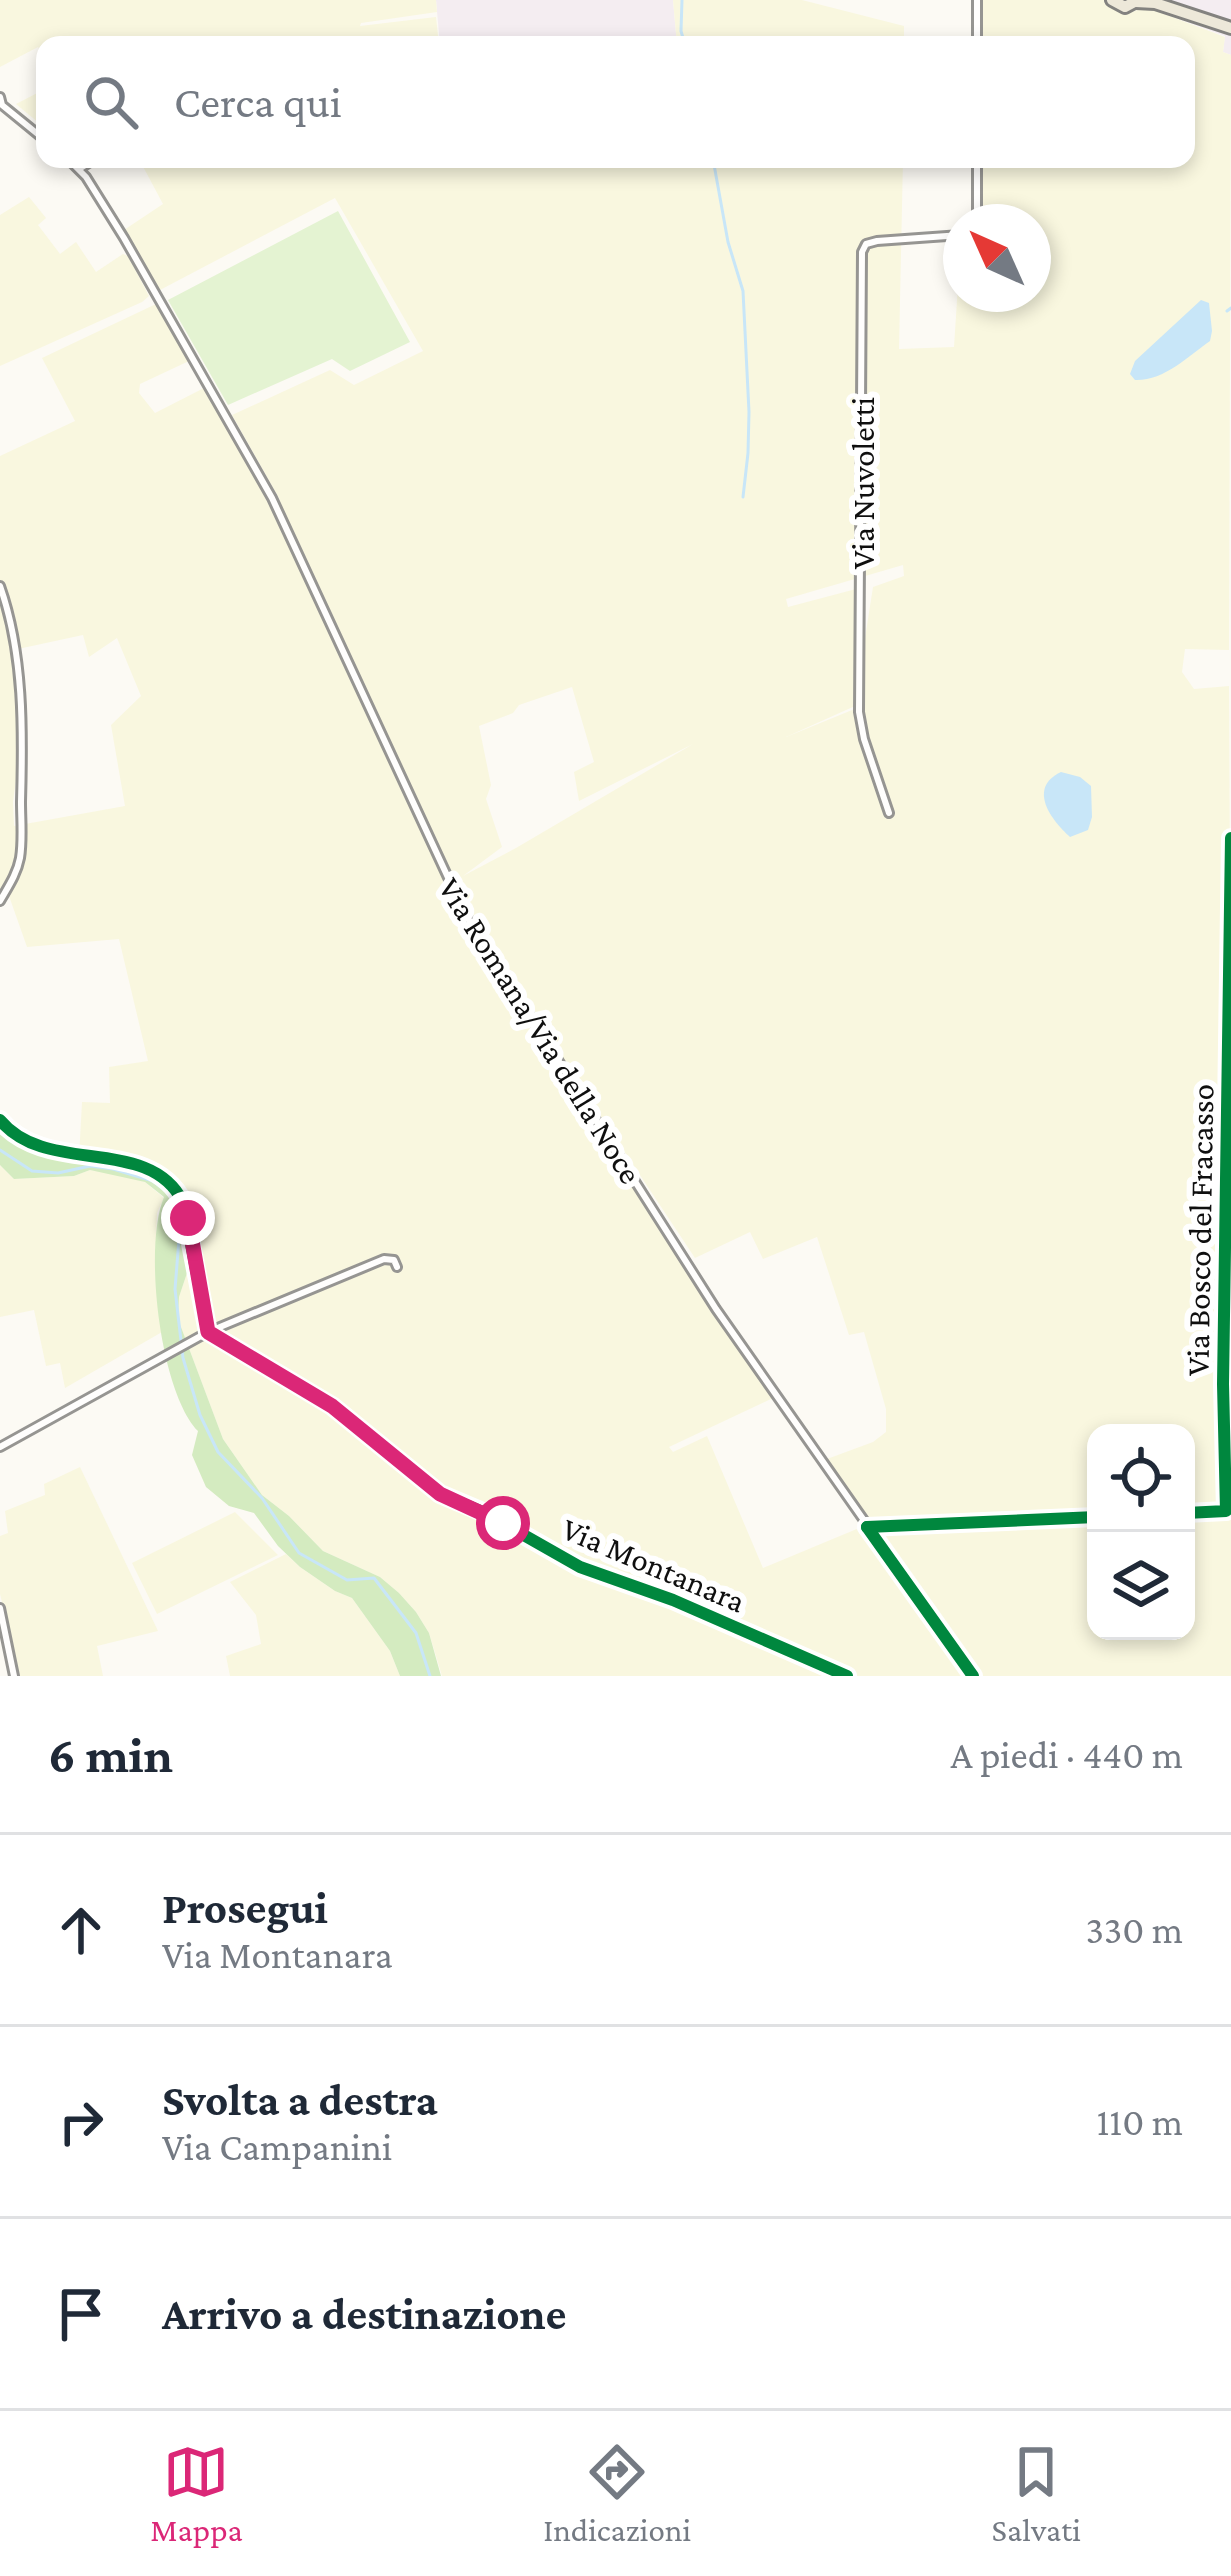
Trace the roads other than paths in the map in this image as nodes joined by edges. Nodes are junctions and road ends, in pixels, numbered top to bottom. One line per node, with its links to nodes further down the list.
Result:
1 (977, 0): 6 (street)
2 (1112, 0): 3 (main road)
3 (1137, 1): 4 (main road)
4 (1153, 1): 5 (main road)
5 (1231, 28)
6 (977, 36)
7 (1, 104): 8 (street)
8 (36, 133)
9 (977, 168): 11 (street)
10 (79, 169): 24 (street, Via Romana/Via della Noce)
11 (977, 204)
12 (943, 236): 14 (street, Via Nuvoletti)
13 (0, 586): 16 (street)
14 (889, 813)
15 (1231, 838): 20 (street, Via Bosco del Fracasso)
16 (0, 901)
17 (0, 1120): 19 (street)
18 (397, 1267): 19 (street)
19 (208, 1332): 21 (street); 27 (street, Via Montanara)
20 (1227, 1384): 22 (street, Via Bosco del Fracasso)
21 (0, 1447)
22 (1195, 1513)
23 (1087, 1517): 24 (street)
24 (867, 1527): 28 (street, Via Romana/Via della Noce)
25 (0, 1608): 26 (street)
26 (14, 1676)
27 (847, 1676)
28 (974, 1676)

